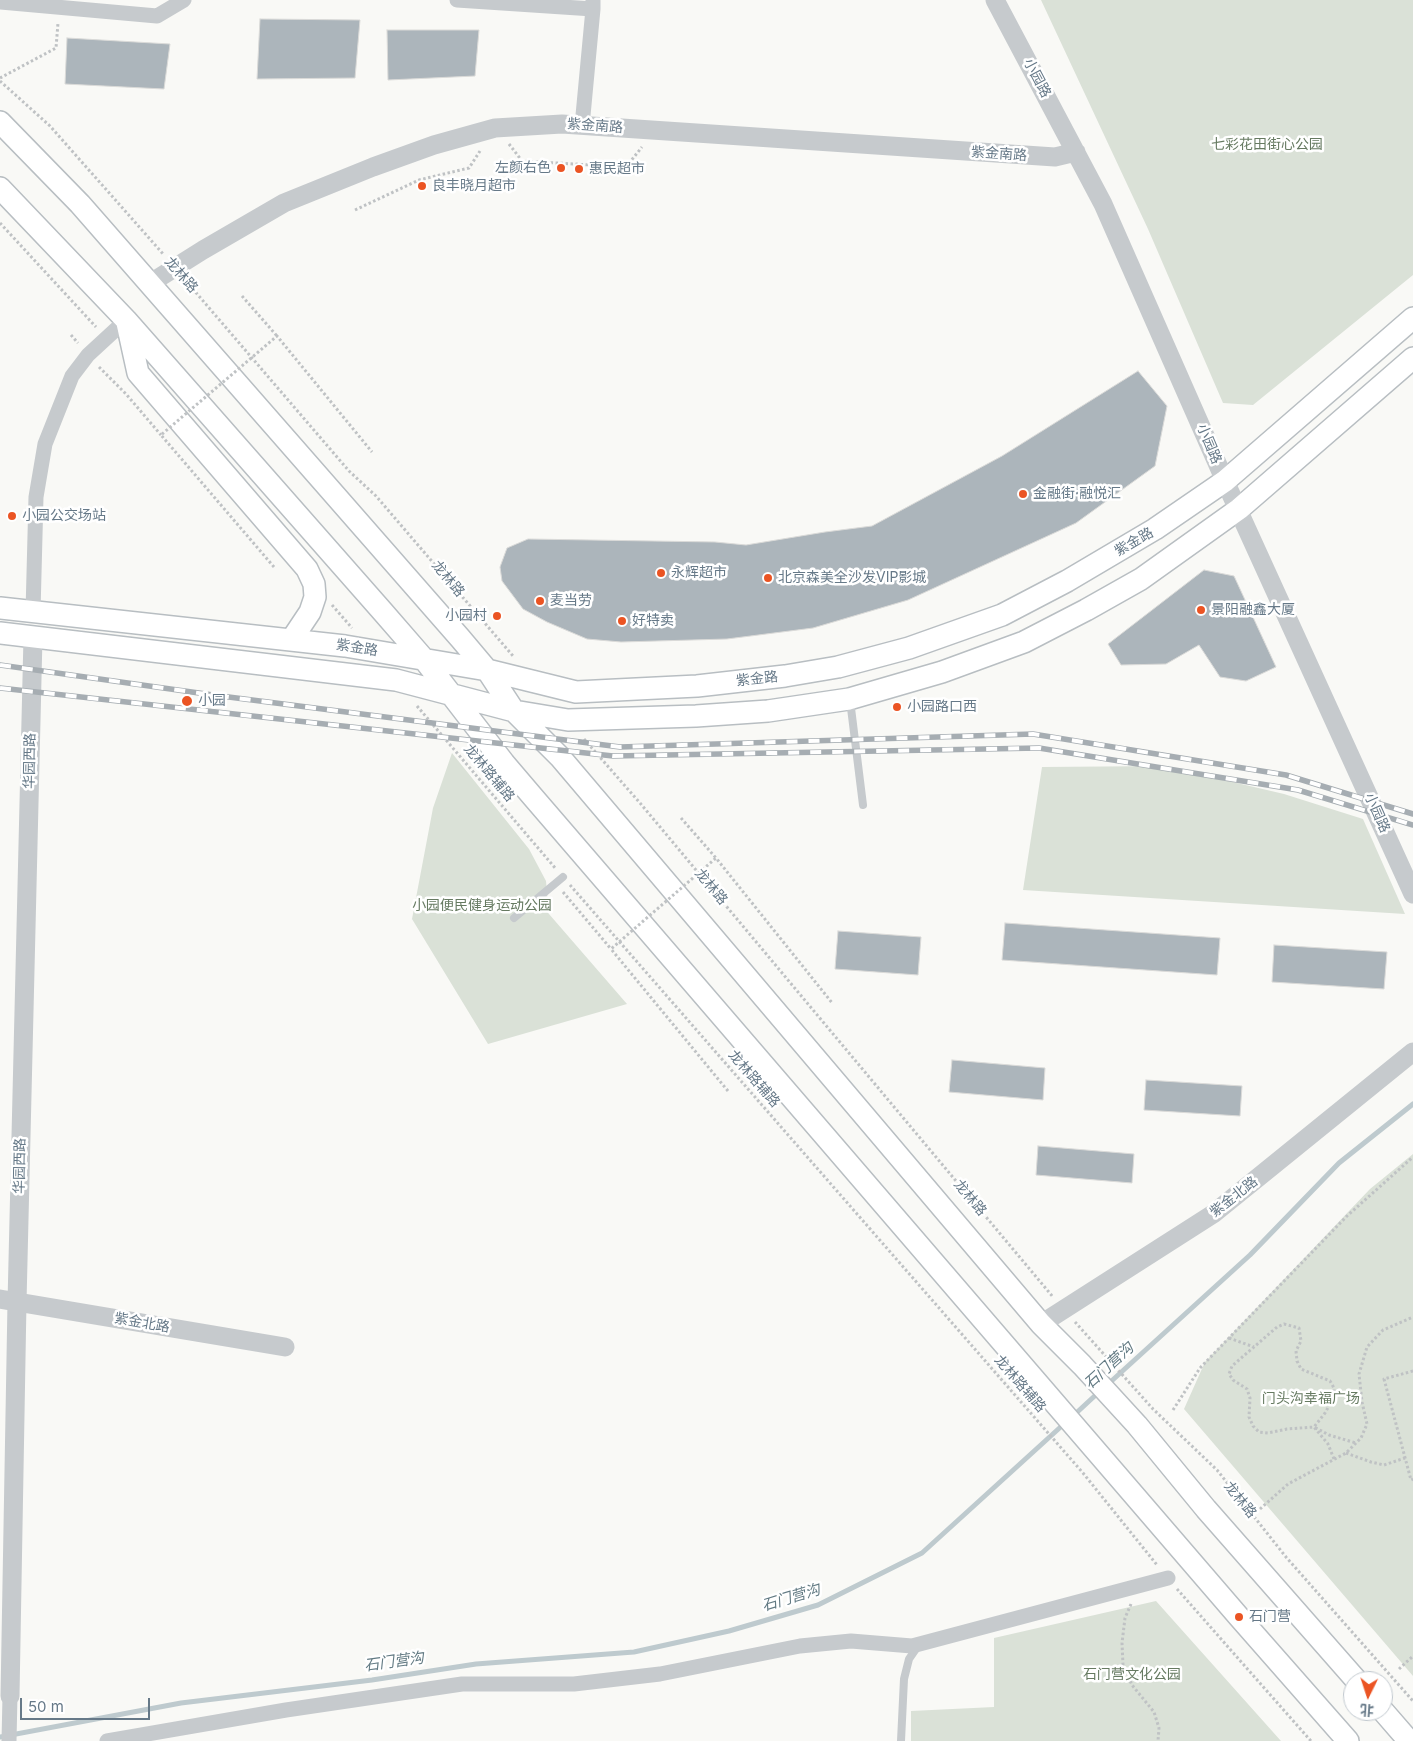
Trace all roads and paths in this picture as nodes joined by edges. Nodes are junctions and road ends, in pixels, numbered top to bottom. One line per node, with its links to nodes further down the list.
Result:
1 (184, 0): 4 (street)
2 (456, 0): 5 (street)
3 (994, 0): 12 (street, 小园路)
4 (0, 2)
5 (593, 4): 9 (street)
6 (56, 48): 7 (path)
7 (0, 79): 15 (path, 龙林路)
8 (0, 122): 16 (main road, 龙林路)
9 (582, 126): 10 (street, 紫金南路); 11 (street, 紫金南路)
10 (496, 128): 11 (path); 14 (path); 15 (street, 紫金南路)
11 (654, 130): 12 (street, 紫金南路)
12 (1076, 152): 25 (street, 小园路)
13 (0, 188): 19 (main road)
14 (355, 210)
15 (175, 268): 16 (street, 紫金南路); 33 (path, 龙林路)
16 (149, 284): 35 (main road, 龙林路)
17 (242, 296): 20 (path)
18 (1413, 318): 25 (main road, 紫金路)
19 (126, 320): 29 (street); 32 (main road); 34 (main road)
20 (277, 336): 23 (path, bridge); 24 (path, bridge)
21 (1413, 358): 26 (main road, 紫金路)
22 (126, 394): 23 (path)
23 (161, 435): 27 (path, bridge)
24 (372, 452)
25 (1225, 481): 26 (street, 小园路); 35 (main road, 紫金路)
26 (1239, 509): 37 (main road, 紫金路); 45 (street, 小园路)
27 (274, 567)
28 (0, 608): 29 (main road, 紫金路)
29 (33, 612): 32 (main road, 紫金路)
30 (0, 633): 31 (main road, 紫金路)
31 (33, 636): 36 (main road, 紫金路); 53 (street, 华园西路)
32 (292, 639): 34 (main road, 紫金路)
33 (514, 657)
34 (423, 658): 35 (main road, 紫金路); 36 (main road)
35 (487, 670): 39 (main road, 龙林路)
36 (449, 693): 39 (main road, 紫金路); 83 (main road)
37 (849, 698): 40 (main road, 紫金路); 41 (lane)
38 (417, 705): 44 (path, 龙林路辅路)
39 (514, 711): 40 (main road, 紫金路); 56 (main road, 龙林路)
40 (568, 720): 54 (path, 龙林路)
41 (863, 806)
42 (681, 818): 43 (path)
43 (716, 858): 48 (path, bridge); 49 (path, bridge)
44 (563, 877): 47 (lane); 69 (path, 龙林路辅路)
45 (1413, 894)
46 (575, 906): 48 (path)
47 (514, 918)
48 (611, 949): 51 (path, bridge)
49 (833, 1004)
50 (1413, 1052): 54 (street, 紫金北路)
51 (728, 1091)
52 (1413, 1158): 57 (path)
53 (8, 1301): 58 (street, 紫金北路); 75 (street, 华园西路)
54 (1063, 1309): 56 (street, 紫金北路); 76 (path, 龙林路)
55 (1413, 1317): 63 (path)
56 (1041, 1324): 74 (main road, 龙林路)
57 (1229, 1338): 59 (path); 61 (path)
58 (285, 1347)
59 (1254, 1347): 62 (path); 62 (path)
60 (1413, 1371): 65 (path)
61 (1173, 1410)
62 (1314, 1427): 63 (path); 66 (path)
63 (1356, 1443): 64 (path)
64 (1346, 1453): 65 (path); 66 (path)
65 (1405, 1458): 67 (path)
66 (1334, 1459): 68 (path)
67 (1413, 1479)
68 (1260, 1509)
69 (1168, 1578): 70 (street); 82 (path)
70 (1149, 1583): 71 (street); 81 (path)
71 (919, 1644): 79 (street); 80 (lane)
72 (1413, 1656): 73 (path)
73 (1399, 1669)
74 (1347, 1671)
75 (10, 1696): 78 (street)
76 (1413, 1702)
77 (1392, 1721): 84 (main road)
78 (9, 1741)
79 (107, 1741)
80 (901, 1741)
81 (1158, 1741)
82 (1311, 1741)
83 (1348, 1741)
84 (1409, 1741)

